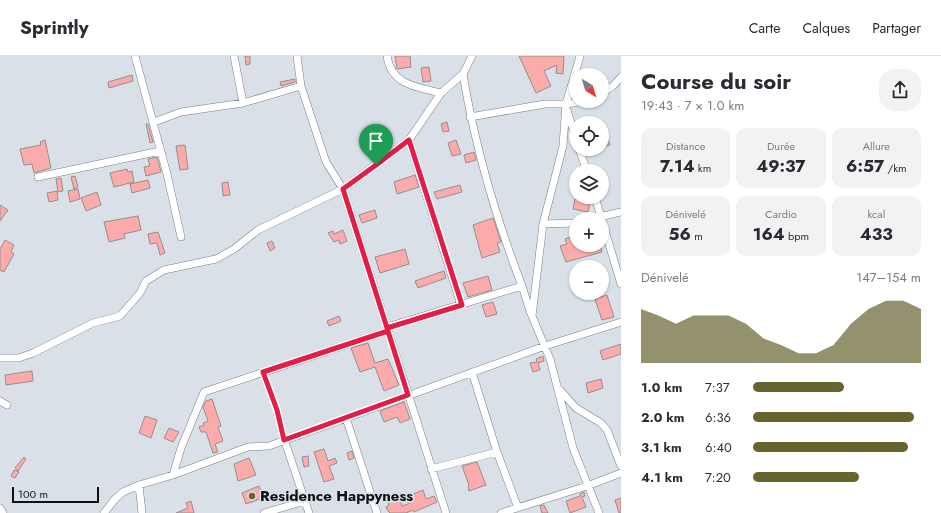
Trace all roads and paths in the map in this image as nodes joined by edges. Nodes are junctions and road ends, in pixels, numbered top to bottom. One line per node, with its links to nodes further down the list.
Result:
1 (135, 56): 17 (street)
2 (234, 56): 12 (street)
3 (297, 56): 9 (street)
4 (387, 56): 11 (street)
5 (472, 56): 7 (street)
6 (580, 56): 13 (street)
7 (463, 74): 11 (street); 16 (street)
8 (621, 77): 10 (street)
9 (301, 86): 12 (street); 21 (street)
10 (609, 89)
11 (441, 93): 18 (street)
12 (243, 103): 17 (street)
13 (566, 104): 14 (street); 15 (street); 16 (street); 25 (street)
14 (569, 104)
15 (570, 116)
16 (470, 117): 29 (street)
17 (154, 122): 19 (street)
18 (409, 140): 21 (street); 30 (street)
19 (160, 151): 20 (street); 26 (street)
20 (38, 177)
21 (343, 189): 33 (street); 35 (street)
22 (621, 212): 23 (street)
23 (609, 215)
24 (569, 223): 25 (street)
25 (542, 224): 31 (street)
26 (181, 237)
27 (609, 242): 28 (street)
28 (621, 284)
29 (522, 286): 30 (street); 31 (street)
30 (462, 305): 33 (street)
31 (532, 316): 34 (street)
32 (621, 322): 34 (street)
33 (388, 329): 36 (street); 39 (street)
34 (545, 346): 37 (street); 38 (street)
35 (0, 358)
36 (263, 372): 43 (path); 48 (street)
37 (472, 372): 39 (street); 44 (street)
38 (559, 388): 45 (street); 50 (street)
39 (408, 395): 42 (street); 46 (street)
40 (0, 401): 41 (street)
41 (7, 405)
42 (346, 418): 43 (street); 59 (street)
43 (284, 440): 48 (street); 51 (street)
44 (497, 452): 46 (street); 53 (street)
45 (621, 466)
46 (431, 469): 60 (street)
47 (621, 473): 50 (street)
48 (173, 475): 49 (street)
49 (138, 485): 55 (street); 56 (street)
50 (587, 486): 53 (street); 62 (street)
51 (305, 501): 57 (street); 58 (street)
52 (0, 508): 54 (street)
53 (518, 508): 61 (street)
54 (3, 513)
55 (104, 513)
56 (142, 513)
57 (264, 513)
58 (309, 513)
59 (377, 513)
60 (446, 513)
61 (501, 513)
62 (598, 513)

